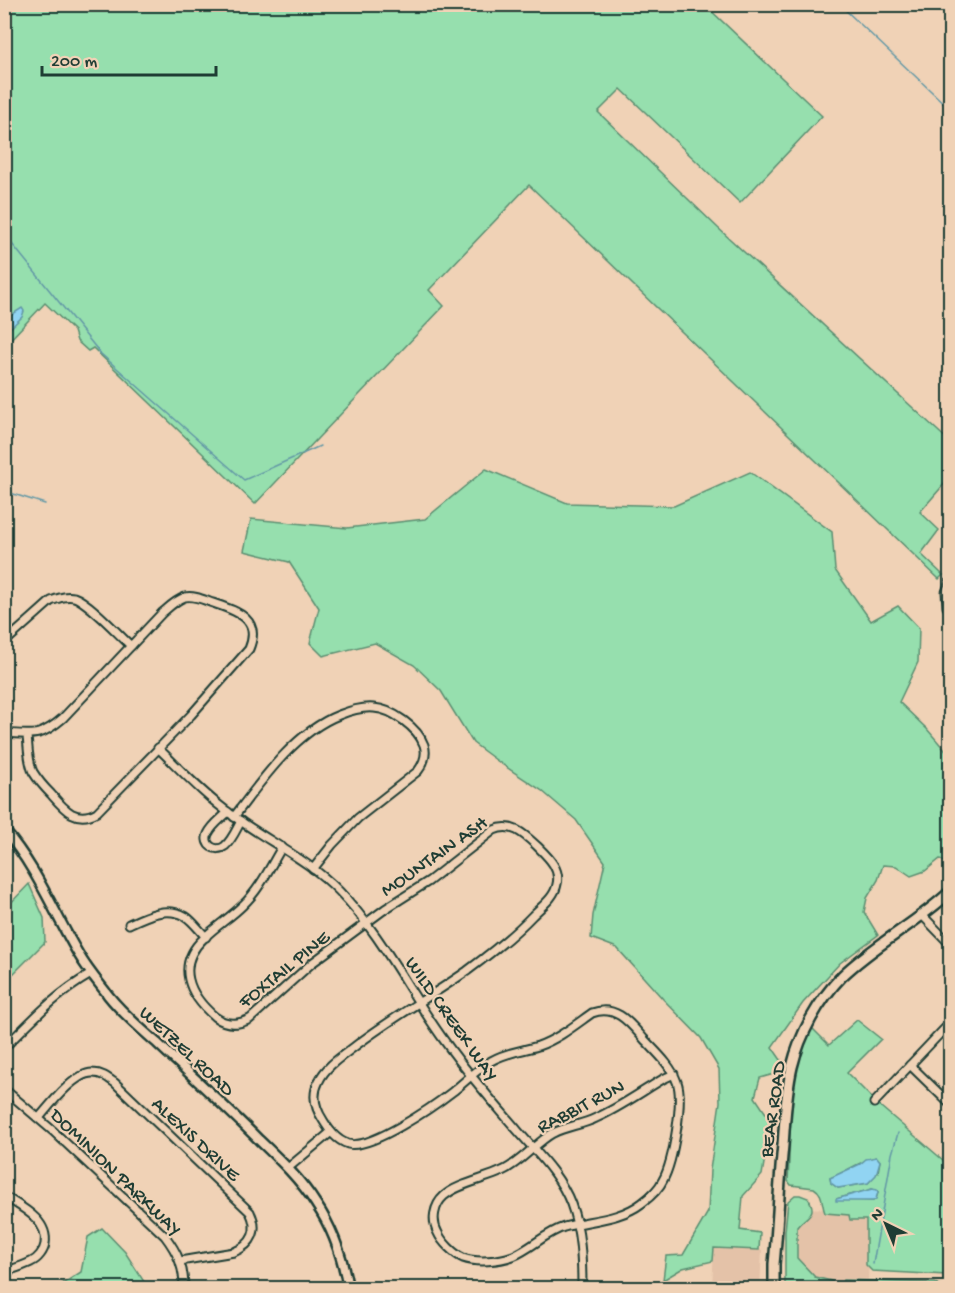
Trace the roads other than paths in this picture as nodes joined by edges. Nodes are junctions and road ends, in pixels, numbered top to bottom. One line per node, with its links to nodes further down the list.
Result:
1 (951, 582): 2 (street)
2 (947, 607)
3 (4, 643): 4 (street)
4 (131, 646): 6 (street); 7 (street)
5 (4, 733): 6 (street)
6 (27, 735): 7 (street)
7 (158, 748): 8 (street, WILD CREEK WAY)
8 (234, 817): 8 (street); 10 (street, WILD CREEK WAY); 11 (street)
9 (4, 830): 18 (street, WETZEL ROAD)
10 (282, 847): 11 (street, WILD CREEK WAY); 16 (street, FOXTAIL PINE)
11 (313, 869): 14 (street, WILD CREEK WAY)
12 (951, 892): 13 (main road, BEAR ROAD)
13 (922, 915): 17 (street); 39 (main road, BEAR ROAD)
14 (367, 922): 16 (street, FOXTAIL PINE); 19 (street, WILD CREEK WAY); 19 (street, MOUNTAIN ASH)
15 (129, 924): 16 (street)
16 (206, 937)
17 (951, 944)
18 (91, 974): 21 (street); 31 (street, WETZEL ROAD)
19 (419, 1002): 24 (street, WILD CREEK WAY); 29 (street)
20 (951, 1023): 22 (street)
21 (4, 1048)
22 (910, 1065): 26 (street); 27 (street)
23 (674, 1074): 24 (street); 30 (street, RABBIT RUN); 33 (street, RABBIT RUN)
24 (471, 1076): 29 (street); 30 (street, WILD CREEK WAY)
25 (4, 1089): 28 (street, DOMINION PARKWAY)
26 (874, 1103)
27 (951, 1104)
28 (39, 1119): 34 (street, DOMINION PARKWAY); 34 (street, ALEXIS DRIVE)
29 (331, 1132): 31 (street)
30 (533, 1148): 33 (street, WILD CREEK WAY); 33 (street, RABBIT RUN)
31 (288, 1168): 37 (street, WETZEL ROAD)
32 (4, 1196): 35 (street)
33 (577, 1225): 38 (street, WILD CREEK WAY)
34 (180, 1261): 36 (street, DOMINION PARKWAY)
35 (4, 1272)
36 (184, 1288)
37 (348, 1288)
38 (582, 1288)
39 (774, 1288)

